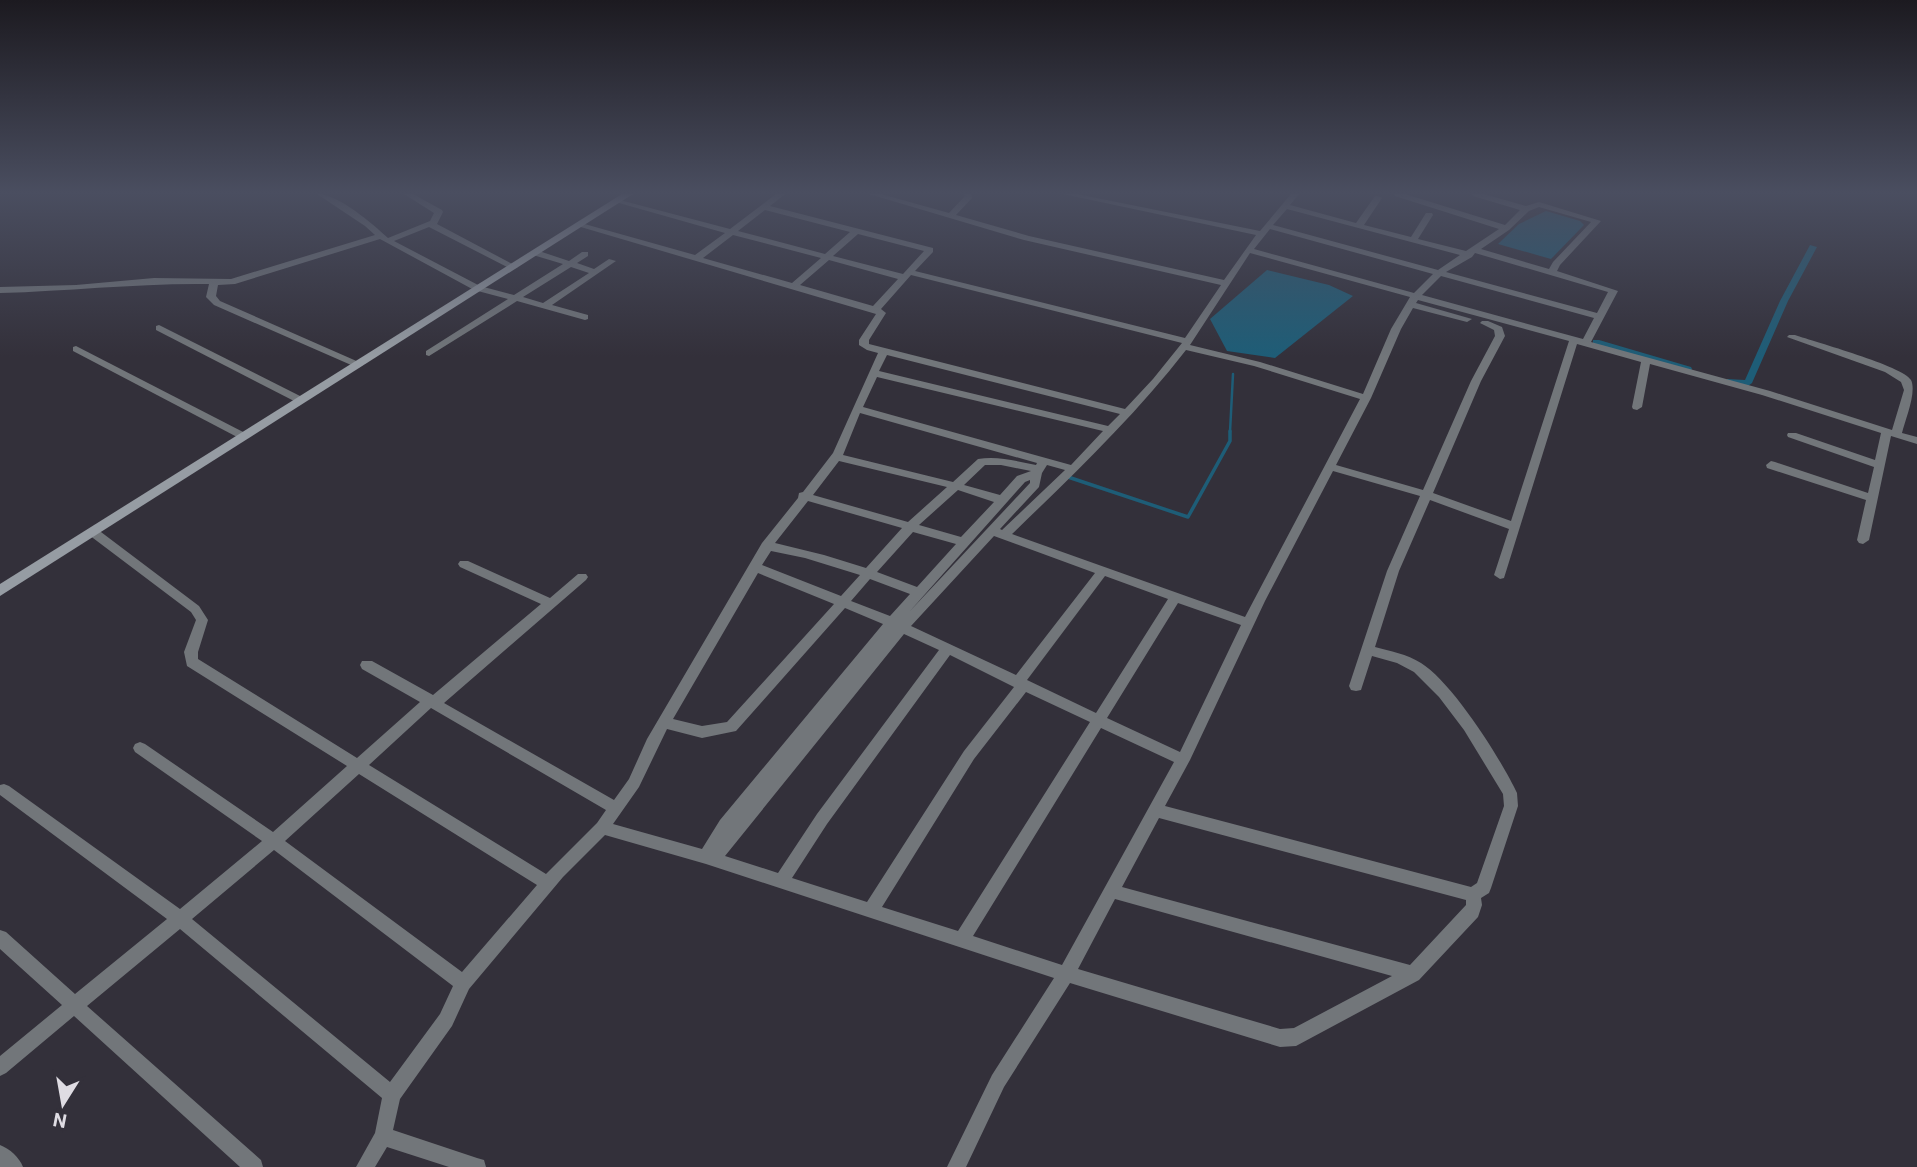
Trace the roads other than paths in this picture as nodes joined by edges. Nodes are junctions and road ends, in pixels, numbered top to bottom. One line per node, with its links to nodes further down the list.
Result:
1 (349, 248): 28 (street)
2 (403, 248): 31 (street)
3 (479, 248): 23 (street)
4 (543, 248): 17 (street)
5 (659, 248): 20 (street)
6 (710, 248): 20 (street)
7 (794, 248): 19 (street)
8 (837, 248): 19 (street)
9 (921, 248): 27 (street)
10 (1073, 248): 29 (street)
11 (1338, 248): 26 (street)
12 (1456, 248): 16 (street)
13 (1477, 248): 16 (street)
14 (1570, 248): 25 (street)
15 (1248, 250): 29 (street); 34 (street)
16 (1472, 252): 25 (street); 26 (street)
17 (536, 253): 22 (street); 23 (street)
18 (585, 254): 22 (street)
19 (827, 257): 27 (street); 30 (street)
20 (696, 259): 30 (street)
21 (612, 261): 24 (street)
22 (570, 263): 24 (street); 33 (street)
23 (514, 267): 31 (street)
24 (595, 272): 35 (street)
25 (1552, 272): 38 (street)
26 (1438, 274): 34 (street); 38 (street)
27 (905, 275): 36 (street); 42 (street)
28 (214, 283): 32 (street); 48 (street)
29 (1224, 283): 42 (street)
30 (794, 286): 36 (street)
31 (477, 288): 33 (street); 48 (street)
32 (0, 290)
33 (517, 298): 35 (street); 45 (street)
34 (1413, 301): 41 (street); 50 (street); 67 (street)
35 (545, 306): 37 (street)
36 (875, 309): 46 (street)
37 (585, 317)
38 (1599, 317): 43 (street)
39 (159, 328): 51 (street)
40 (1793, 337): 56 (street)
41 (1573, 342): 43 (street); 72 (street)
42 (1186, 344): 50 (street); 54 (street)
43 (1585, 344): 47 (street)
44 (76, 349): 58 (street)
45 (429, 353)
46 (883, 353): 49 (street); 54 (street)
47 (1647, 361): 52 (street); 56 (street)
48 (358, 365): 51 (street)
49 (874, 373): 53 (street); 55 (street)
50 (1366, 398): 63 (street)
51 (300, 400): 58 (street)
52 (1637, 407)
53 (857, 409): 60 (street); 64 (street)
54 (1126, 412): 55 (street)
55 (1111, 430): 65 (street)
56 (1891, 433): 59 (street); 62 (street)
57 (1792, 435): 62 (street)
58 (243, 436): 73 (street)
59 (1917, 441)
60 (837, 457): 66 (street); 68 (street)
61 (1771, 465): 69 (street)
62 (1879, 466): 69 (street)
63 (1331, 467): 67 (street); 89 (street)
64 (1040, 468): 65 (street); 66 (street); 70 (street); 74 (street)
65 (1073, 469): 74 (street)
66 (956, 486): 70 (street); 71 (street)
67 (1428, 495): 72 (street); 92 (street)
68 (803, 496): 71 (street); 77 (street)
69 (1871, 498): 75 (street)
70 (1002, 500): 76 (street)
71 (910, 527): 76 (street); 81 (street)
72 (1514, 527): 82 (street)
73 (93, 532): 84 (street); 101 (street)
74 (997, 532): 80 (street); 90 (street)
75 (1863, 540)
76 (963, 542): 85 (street)
77 (766, 546): 79 (street); 81 (street)
78 (464, 564): 88 (street)
79 (755, 567): 87 (street); 98 (street)
80 (1102, 572): 86 (street); 94 (street)
81 (869, 573): 85 (street); 87 (street)
82 (1500, 575)
83 (582, 577): 88 (street)
84 (0, 591)
85 (918, 592): 90 (street)
86 (1175, 598): 89 (street); 97 (street)
87 (844, 601): 90 (street); 98 (street)
88 (552, 604): 96 (street)
89 (1248, 623): 100 (street)
90 (897, 625): 91 (street); 107 (street)
91 (947, 649): 94 (street); 108 (street)
92 (1367, 650): 95 (street); 111 (street)
93 (367, 665): 96 (street)
94 (1021, 684): 97 (street); 112 (street)
95 (1356, 686)
96 (433, 701): 101 (street); 103 (street)
97 (1099, 720): 100 (street); 115 (street)
98 (664, 723): 103 (street)
99 (140, 748): 106 (street)
100 (1183, 760): 104 (street)
101 (359, 767): 106 (street); 109 (street)
102 (4, 790): 113 (street)
103 (615, 808): 105 (street)
104 (1155, 810): 110 (street); 111 (street)
105 (602, 828): 107 (street); 109 (street)
106 (274, 841): 113 (street); 118 (street)
107 (709, 858): 108 (street)
108 (781, 882): 112 (street)
109 (548, 884): 118 (street)
110 (1111, 891): 116 (street); 117 (street)
111 (1473, 895): 117 (street)
112 (870, 911): 115 (street)
113 (179, 918): 119 (street); 121 (street)
114 (0, 938): 119 (street)
115 (961, 940): 116 (street)
116 (1066, 974): 117 (street); 128 (street)
117 (1413, 974)
118 (463, 983): 121 (street)
119 (76, 1005): 120 (street); 125 (street)
120 (0, 1067)
121 (393, 1095): 122 (street)
122 (383, 1136): 126 (street); 127 (street)
123 (0, 1154): 124 (street)
124 (13, 1167)
125 (254, 1167)
126 (365, 1167)
127 (477, 1167)
128 (956, 1167)

